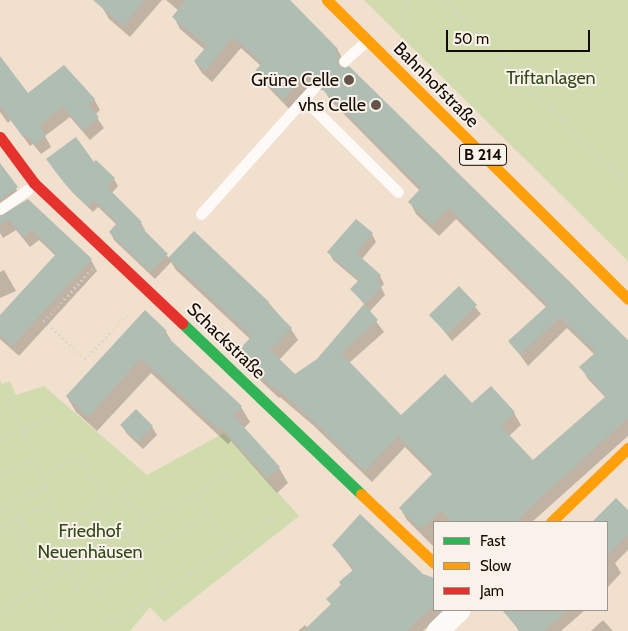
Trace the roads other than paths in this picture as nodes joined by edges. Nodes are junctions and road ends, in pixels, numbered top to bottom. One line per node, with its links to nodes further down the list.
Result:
1 (326, 0): 2 (street, Bahnhofstraße / B 214)
2 (366, 40): 3 (lane); 11 (street, Bahnhofstraße / B 214)
3 (344, 61)
4 (318, 84): 5 (lane)
5 (304, 99): 8 (lane); 10 (lane)
6 (0, 137): 14 (street, Schackstraße)
7 (27, 190): 9 (lane)
8 (398, 192)
9 (0, 209)
10 (201, 214)
11 (628, 299)
12 (628, 448): 13 (street)
13 (552, 521)
14 (433, 562)
15 (459, 611): 16 (street)
16 (438, 631)

